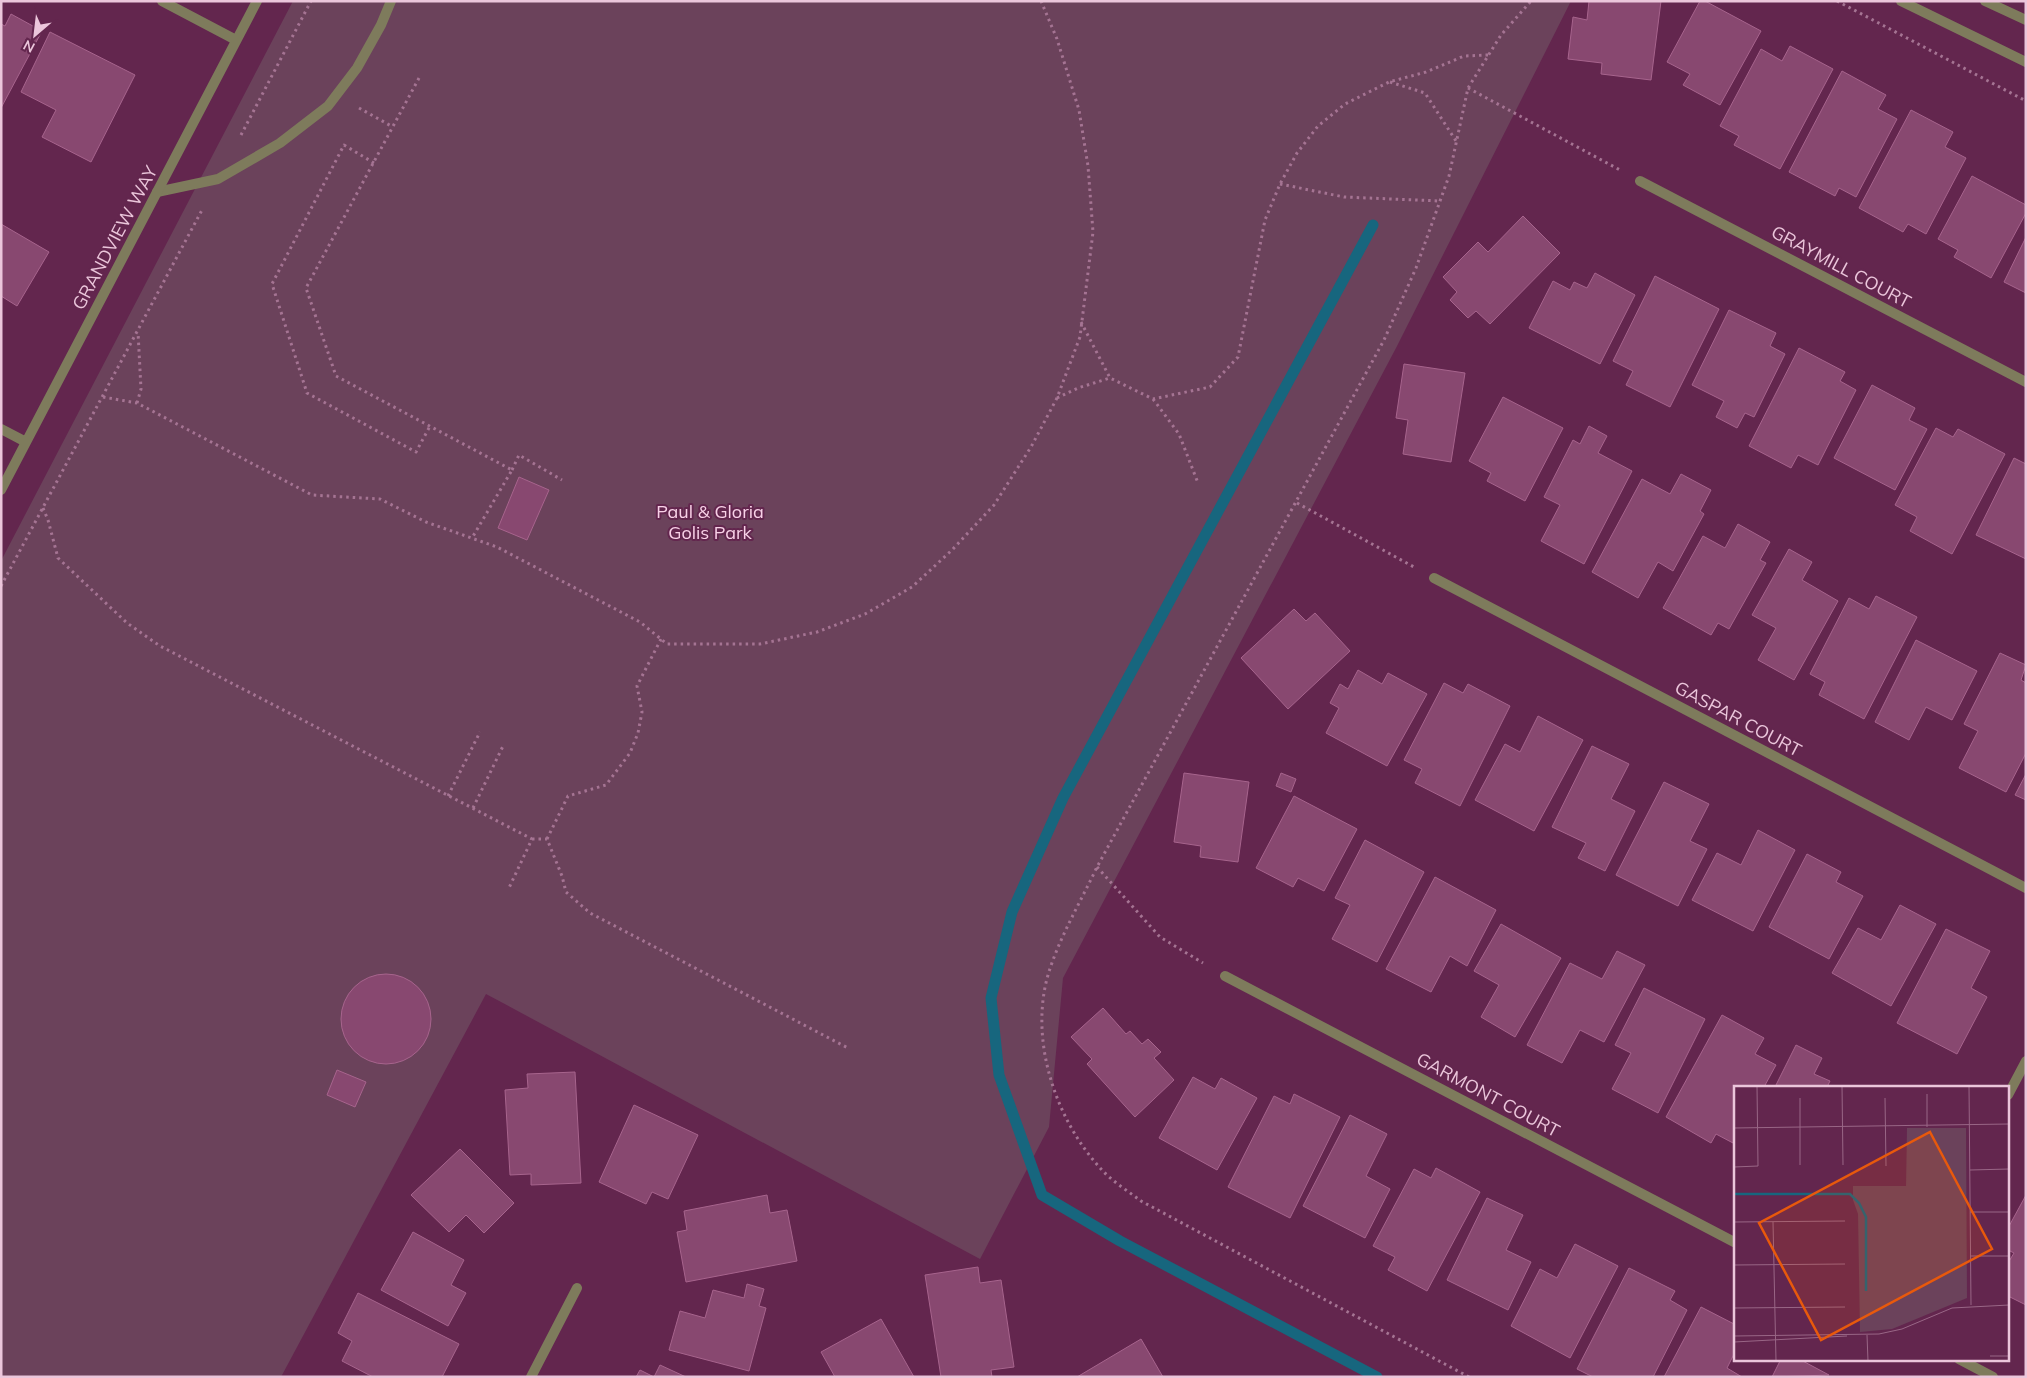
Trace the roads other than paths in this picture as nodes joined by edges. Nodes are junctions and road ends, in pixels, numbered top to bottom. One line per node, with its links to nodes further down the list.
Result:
1 (162, 1): 7 (street)
2 (257, 1): 7 (street, GRANDVIEW WAY)
3 (391, 1): 10 (street)
4 (1901, 1): 8 (street)
5 (1984, 1): 6 (street)
6 (2026, 20)
7 (236, 40): 10 (street, GRANDVIEW WAY)
8 (2026, 62)
9 (1640, 181): 11 (street, GRAYMILL COURT)
10 (157, 192): 13 (street, GRANDVIEW WAY)
11 (2026, 382)
12 (1, 429): 13 (street)
13 (26, 442): 14 (street, GRANDVIEW WAY)
14 (1, 490)
15 (1434, 578): 16 (street, GASPAR COURT)
16 (2026, 888)
17 (1225, 976): 20 (street, GARMONT COURT)
18 (2026, 1061): 19 (street)
19 (2010, 1090)
20 (1734, 1241)
21 (577, 1288): 23 (street)
22 (1961, 1360): 24 (street)
23 (531, 1377)
24 (1993, 1377)

